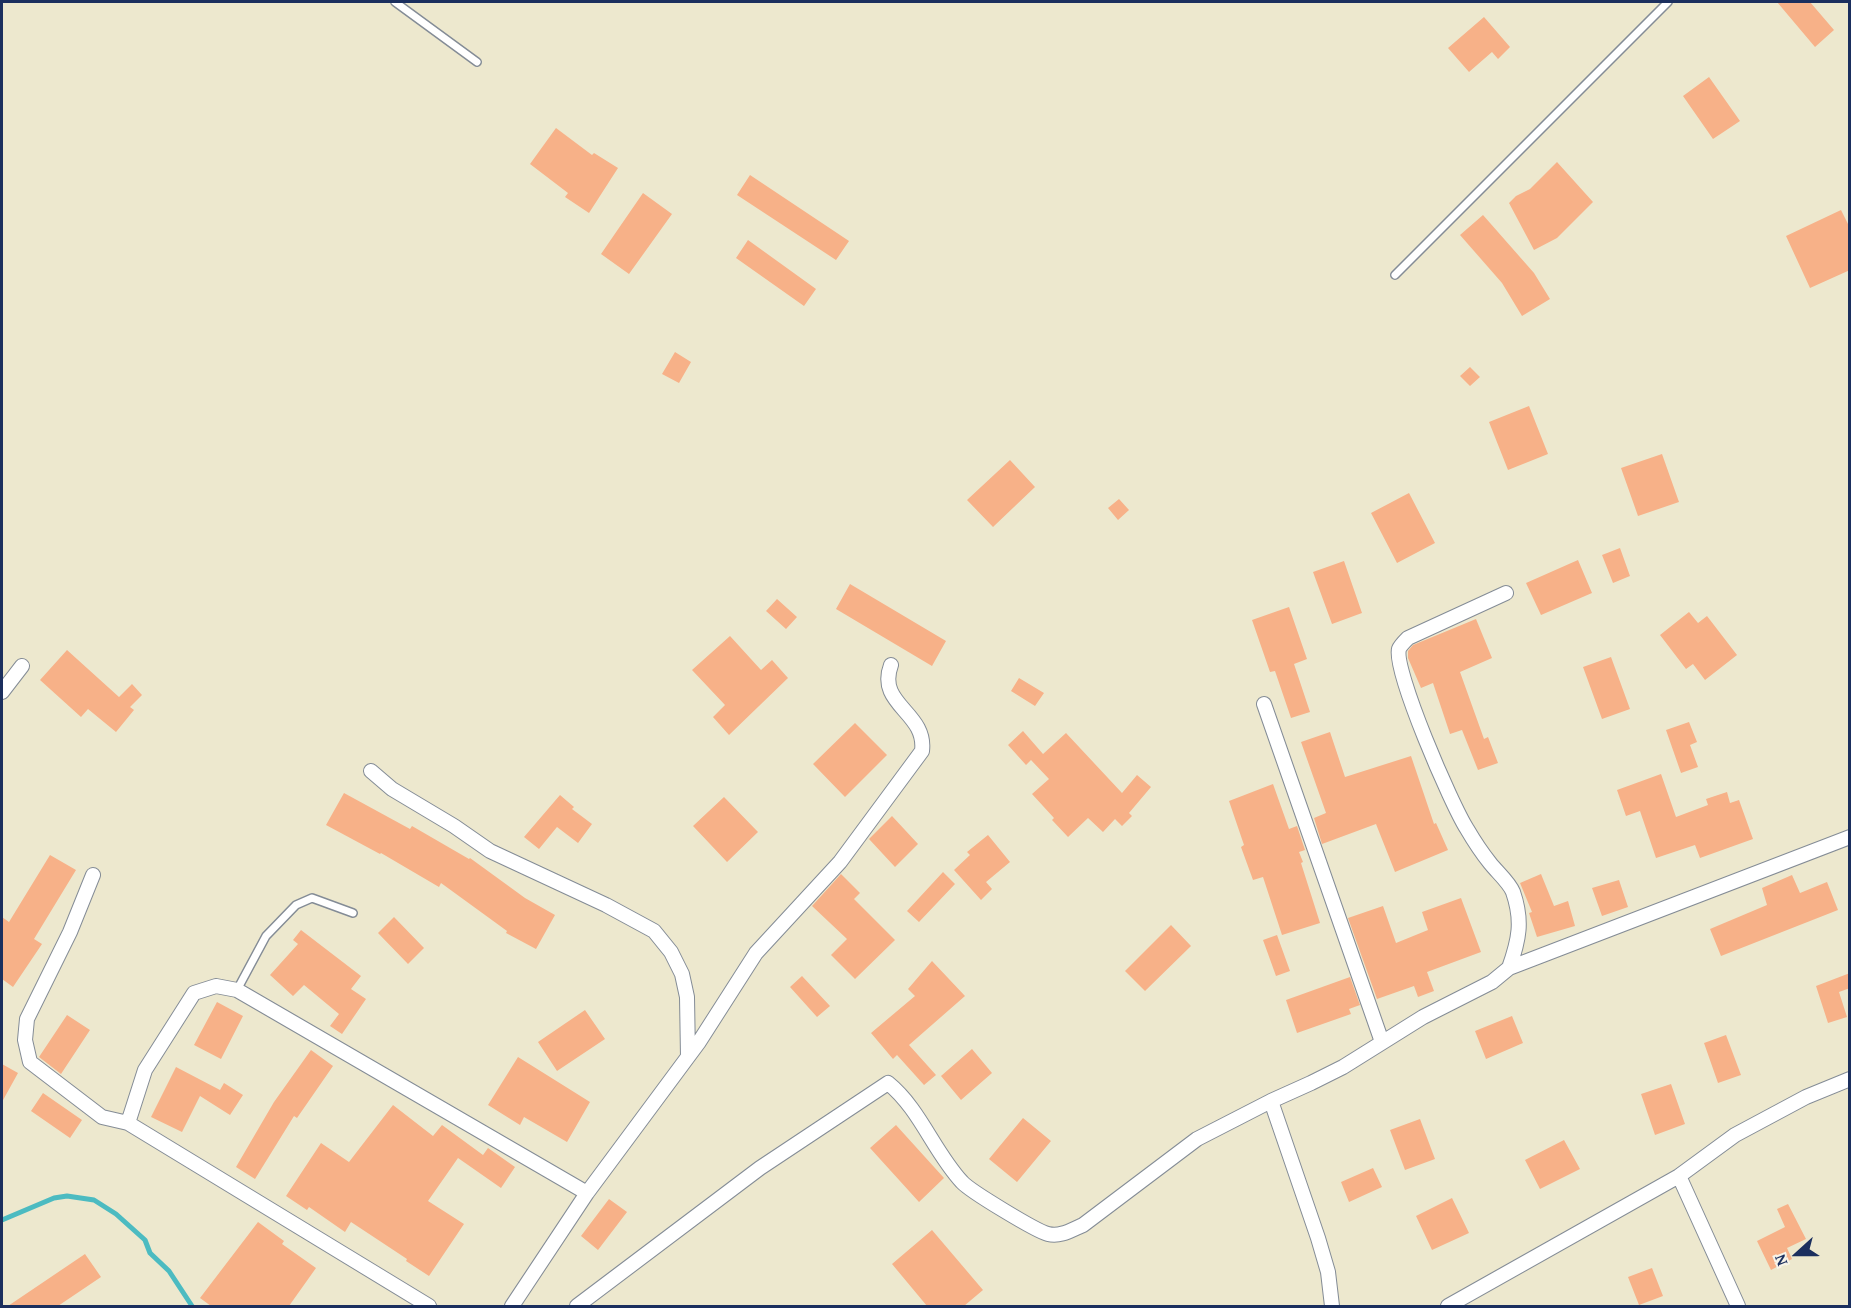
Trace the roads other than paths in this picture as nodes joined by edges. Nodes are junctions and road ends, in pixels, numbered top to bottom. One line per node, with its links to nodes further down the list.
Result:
1 (395, 2): 3 (lane)
2 (1668, 2): 4 (lane)
3 (477, 62)
4 (1395, 275)
5 (1506, 593): 14 (street)
6 (891, 665): 17 (street)
7 (22, 666): 8 (street)
8 (2, 692)
9 (1264, 704): 16 (street)
10 (371, 771): 17 (street)
11 (1850, 837): 14 (street)
12 (93, 875): 20 (street)
13 (353, 913): 15 (lane)
14 (1509, 968): 16 (street)
15 (237, 990): 20 (street); 22 (street)
16 (1382, 1042): 19 (street)
17 (688, 1057): 22 (street)
18 (1850, 1079): 21 (street)
19 (1271, 1101): 25 (street); 26 (street)
20 (128, 1123): 23 (street)
21 (1678, 1176): 27 (street); 28 (street)
22 (587, 1193): 24 (street)
23 (429, 1306)
24 (512, 1306)
25 (577, 1306)
26 (1332, 1306)
27 (1448, 1306)
28 (1738, 1306)

